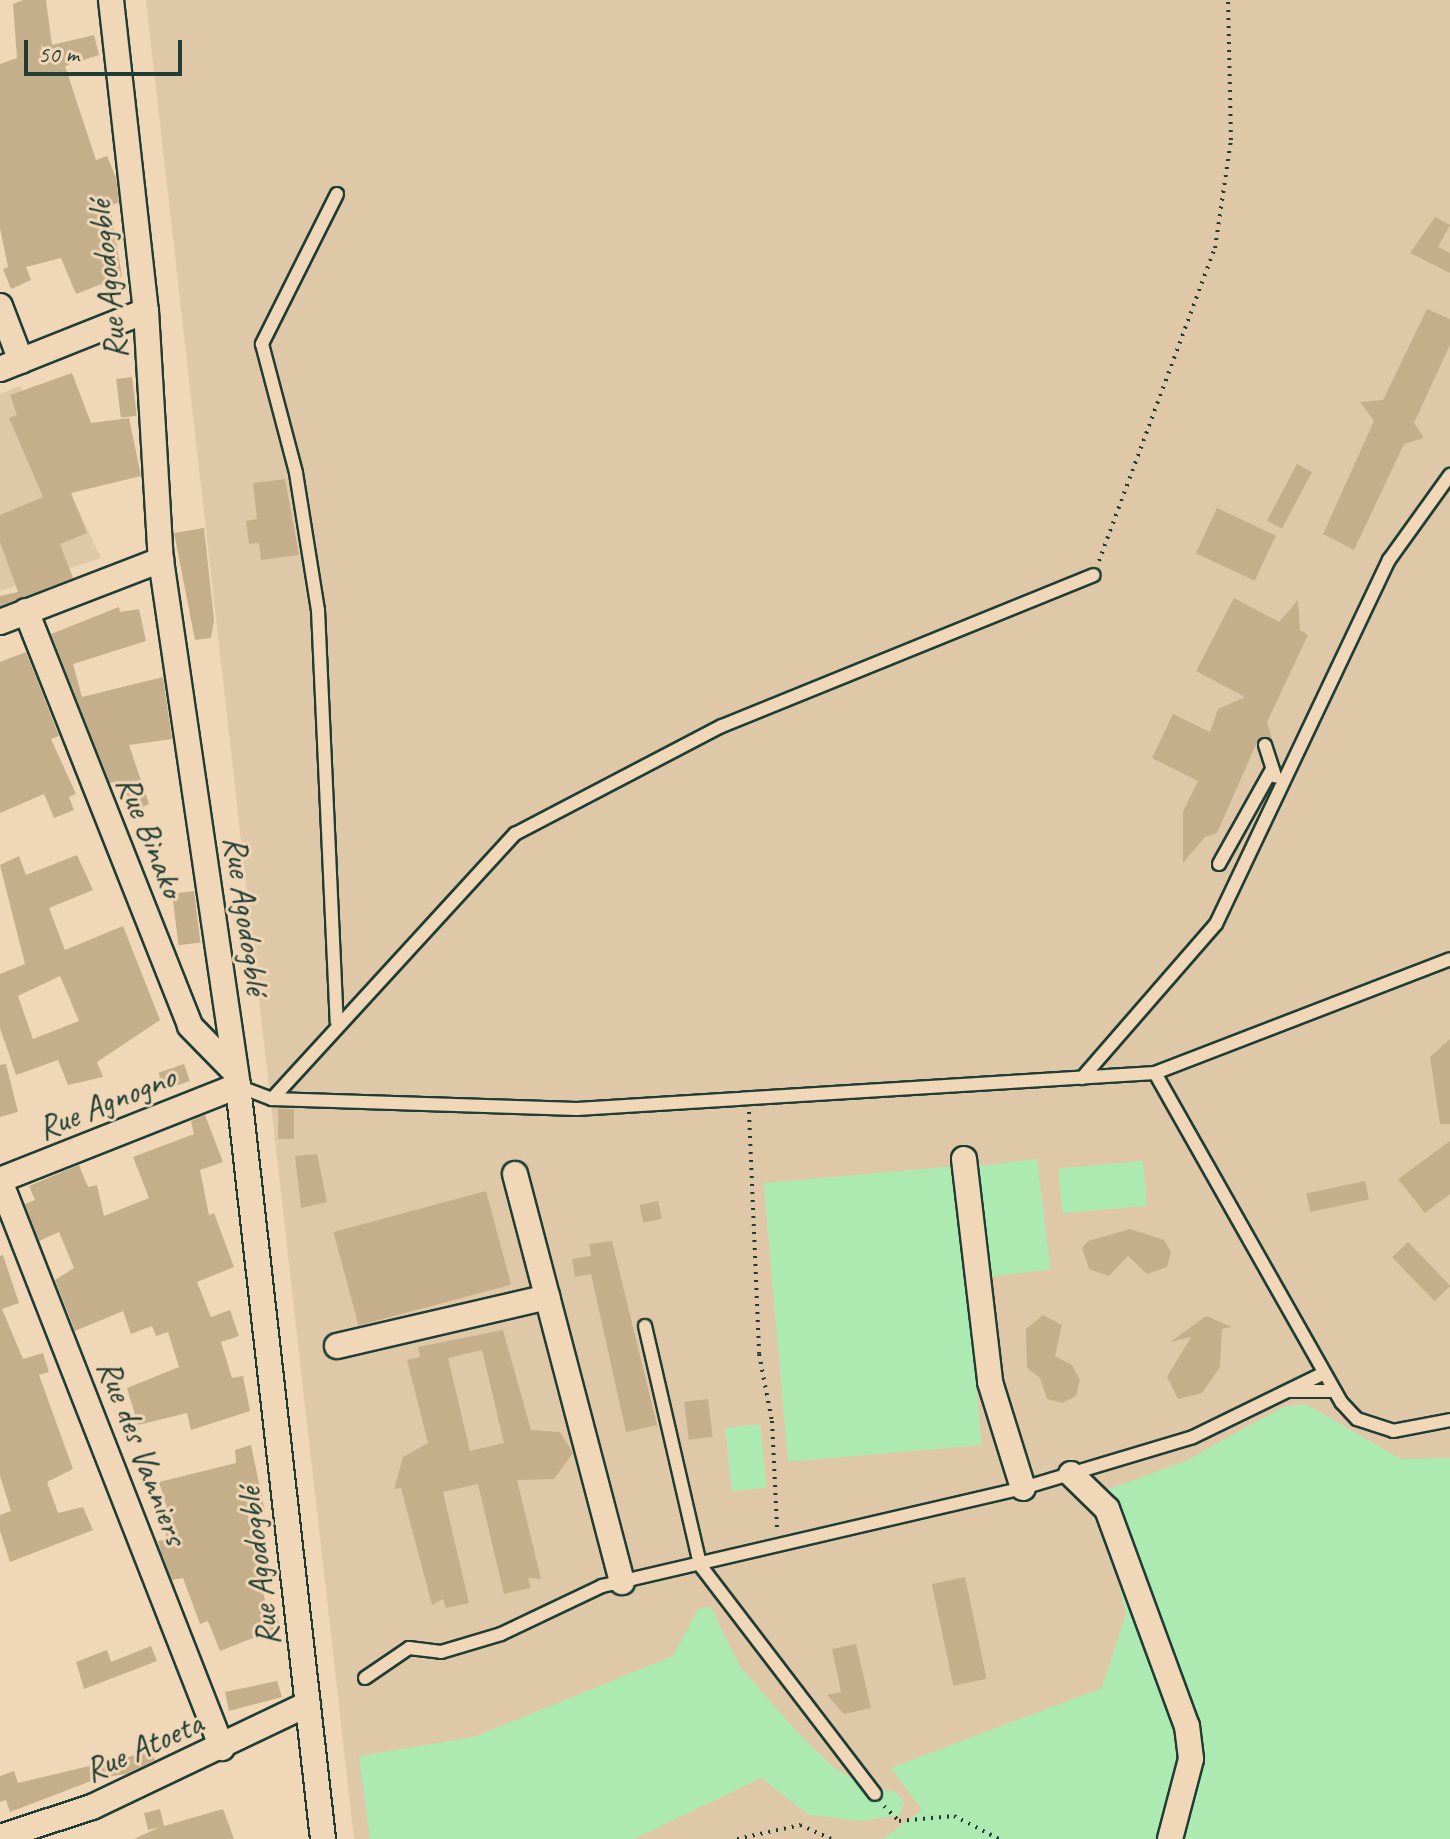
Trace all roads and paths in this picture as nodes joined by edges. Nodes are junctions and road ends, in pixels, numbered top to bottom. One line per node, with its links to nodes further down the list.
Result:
1 (111, 0): 5 (street, Rue Agodogblé)
2 (1228, 0): 9 (path)
3 (337, 194): 17 (lane)
4 (0, 306): 6 (street)
5 (146, 311): 6 (street); 8 (street, Rue Agodogblé)
6 (10, 365)
7 (1450, 475): 14 (lane)
8 (161, 560): 10 (street); 20 (street, Rue Agodogblé)
9 (1094, 575): 17 (lane)
10 (26, 611): 11 (street); 20 (street, Rue Binako)
11 (0, 622)
12 (1265, 745): 13 (lane)
13 (1271, 771): 14 (lane); 15 (lane)
14 (1283, 785): 19 (lane)
15 (1219, 864)
16 (1450, 959): 18 (lane)
17 (337, 1022): 22 (lane)
18 (1155, 1073): 19 (lane); 29 (lane)
19 (1082, 1078): 21 (lane)
20 (236, 1079): 22 (lane); 25 (street, Rue Agnogno); 39 (street, Rue Agodogblé)
21 (748, 1098): 22 (lane); 35 (path)
22 (272, 1099)
23 (964, 1159): 34 (street)
24 (515, 1174): 26 (street)
25 (0, 1180): 40 (street, Rue des Vanniers)
26 (547, 1297): 28 (street); 37 (street)
27 (645, 1326): 36 (lane)
28 (337, 1346)
29 (1322, 1374): 30 (lane); 31 (lane)
30 (1287, 1391): 31 (lane); 33 (lane)
31 (1332, 1391): 32 (lane)
32 (1450, 1420)
33 (1071, 1474): 34 (lane); 47 (street)
34 (1023, 1488): 36 (lane)
35 (789, 1529)
36 (700, 1565): 37 (lane); 41 (lane)
37 (622, 1582): 38 (lane)
38 (365, 1678)
39 (308, 1704): 40 (street, Rue Atoeta); 43 (street, Rue Agodogblé)
40 (222, 1748): 42 (street, Rue Atoeta)
41 (875, 1794): 46 (path)
42 (1, 1837)
43 (323, 1839)
44 (737, 1839): 45 (path)
45 (831, 1839)
46 (999, 1839)
47 (1170, 1839)

